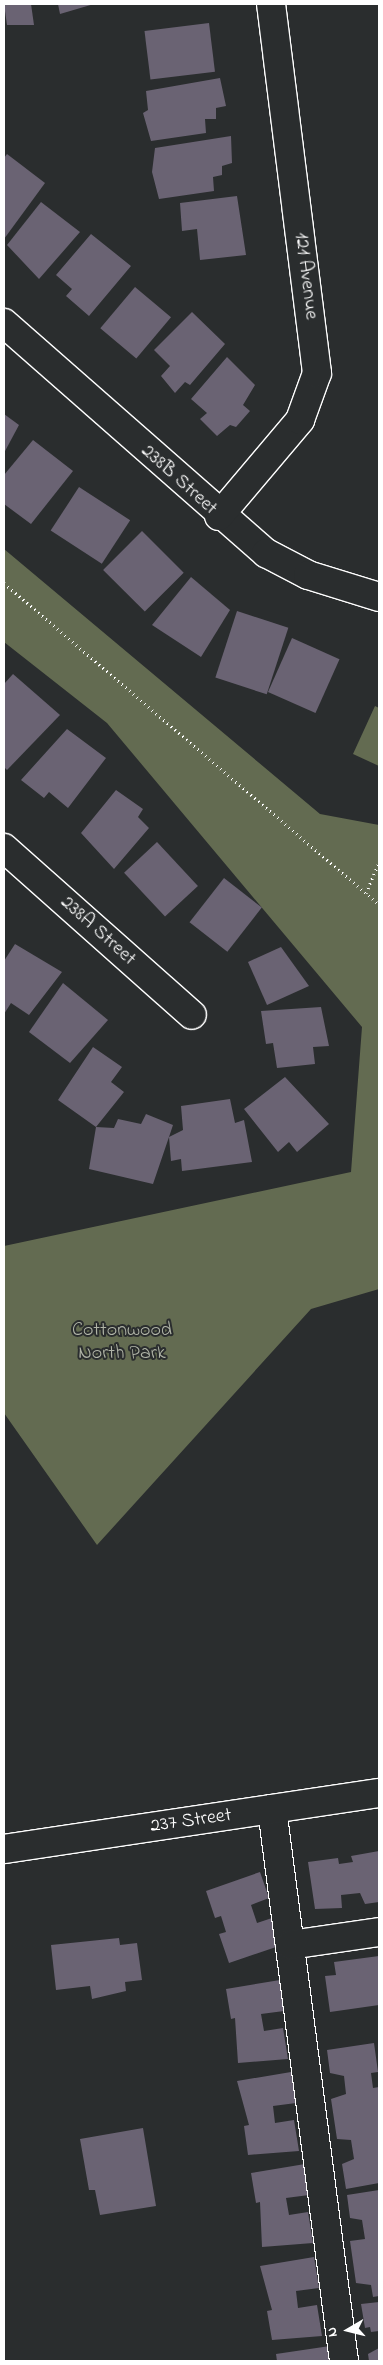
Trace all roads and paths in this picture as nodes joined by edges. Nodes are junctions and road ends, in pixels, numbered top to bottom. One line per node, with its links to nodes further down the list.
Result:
1 (271, 4): 3 (street, 121 Avenue)
2 (4, 323): 3 (street, 238B Street)
3 (219, 516): 5 (street, 238B Street)
4 (4, 583): 8 (path)
5 (379, 597)
6 (4, 848): 10 (street, 238A Street)
7 (379, 862): 8 (path)
8 (366, 892): 9 (path)
9 (379, 904)
10 (192, 1015)
11 (379, 1793): 12 (street, 237 Street)
12 (272, 1809): 13 (street, 237 Street); 15 (street)
13 (4, 1849)
14 (379, 1932): 15 (street)
15 (290, 1945): 16 (street)
16 (344, 2361)

